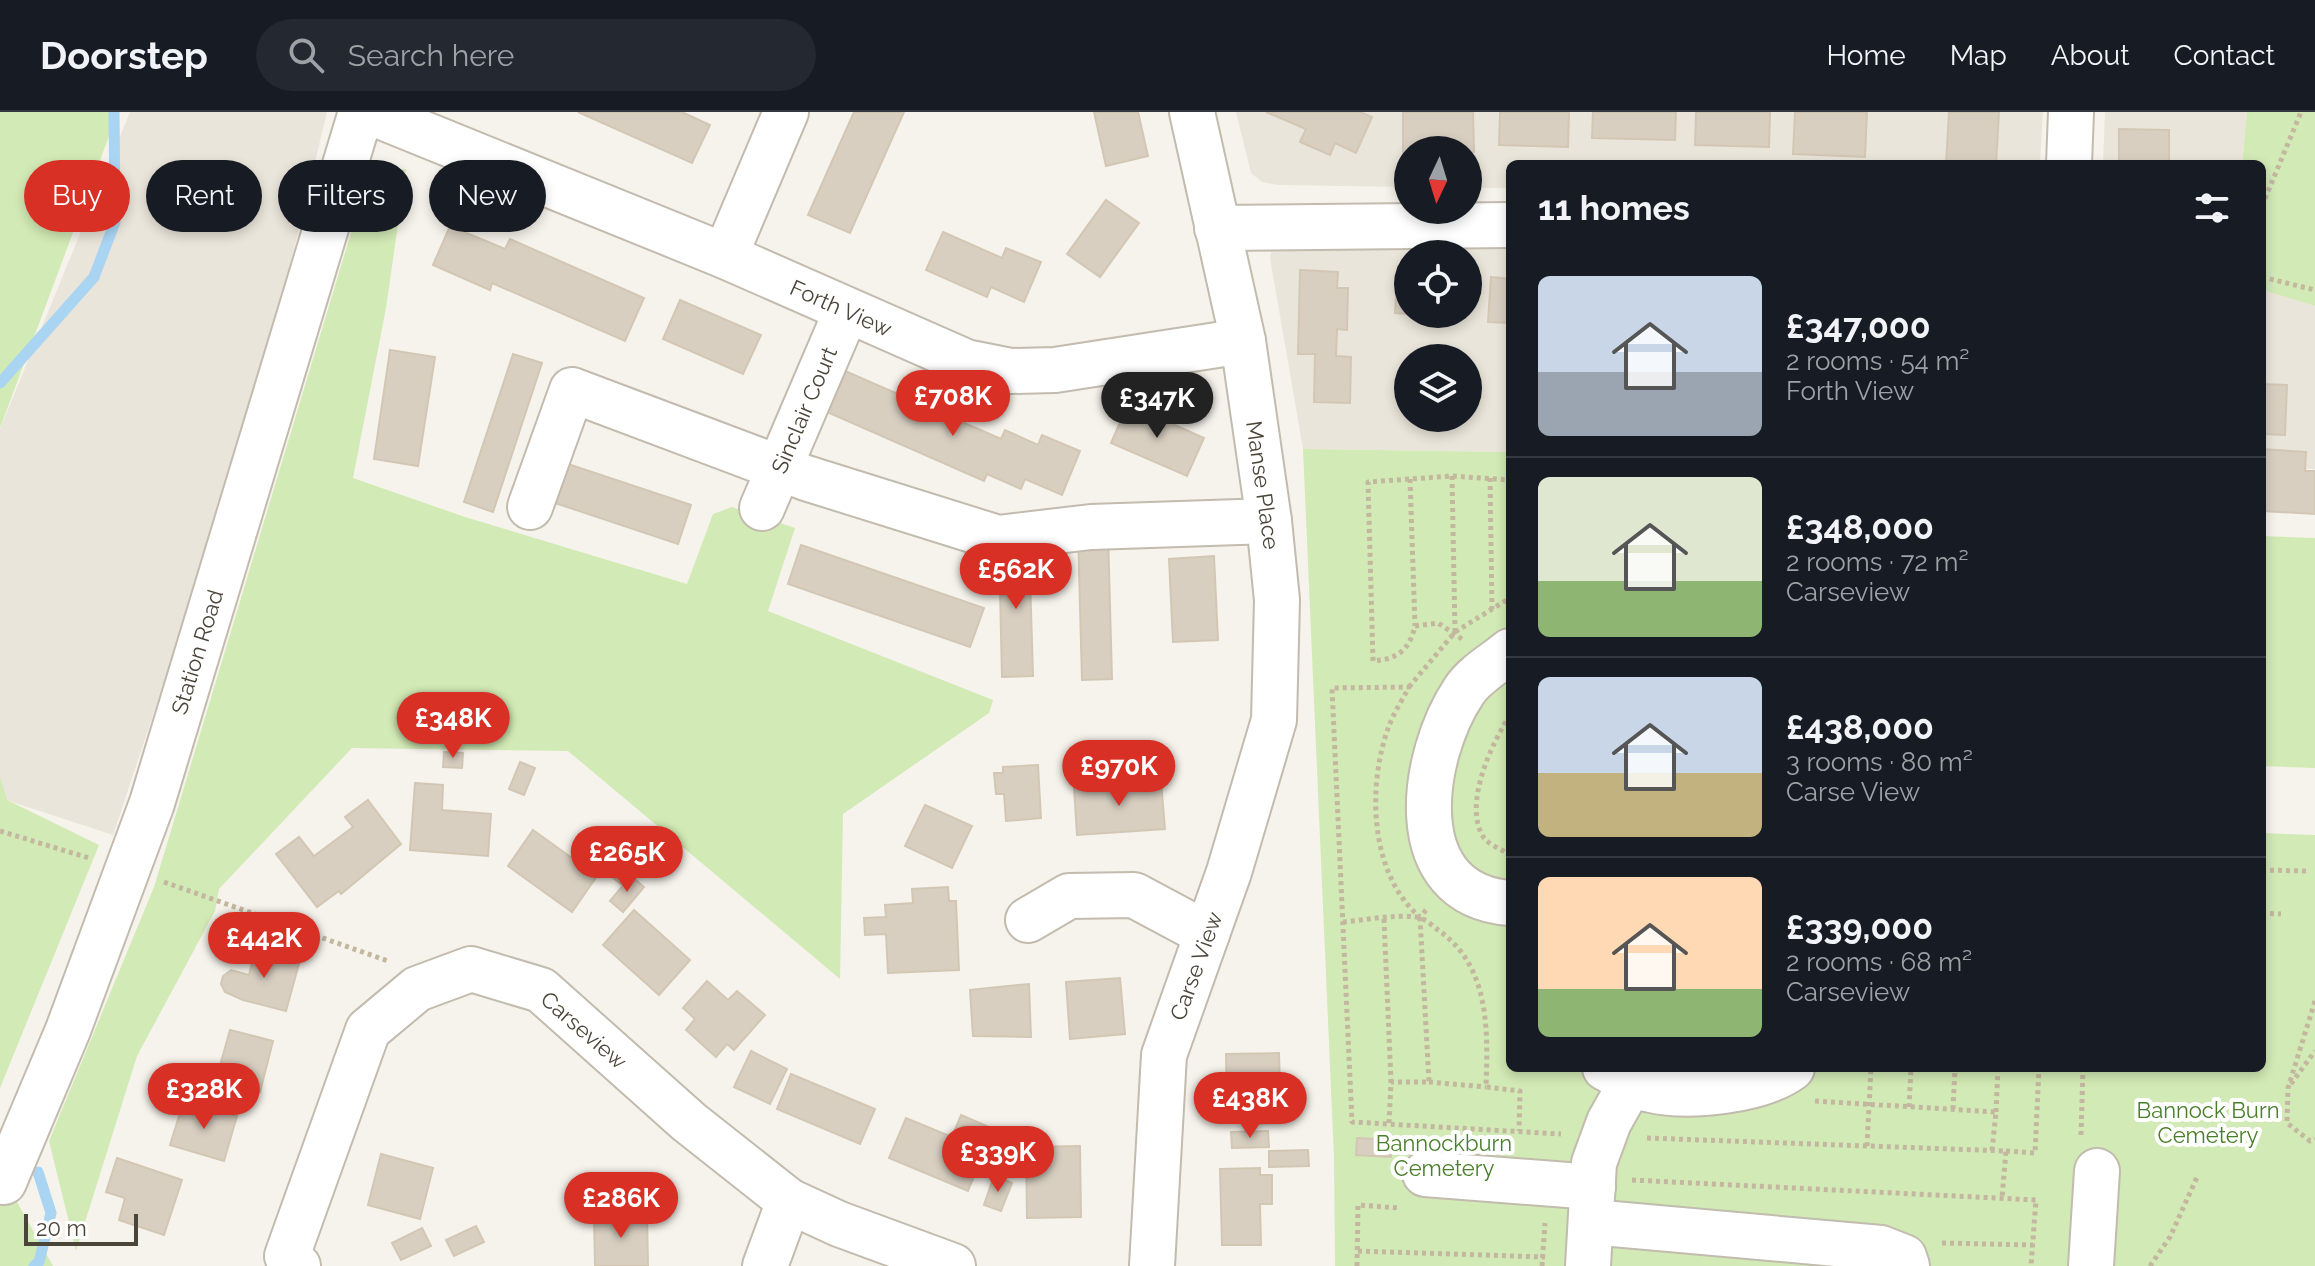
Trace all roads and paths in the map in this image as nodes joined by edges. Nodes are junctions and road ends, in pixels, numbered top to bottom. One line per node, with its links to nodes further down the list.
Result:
1 (361, 112): 32 (street, Station Road)
2 (370, 112): 11 (street, Forth View)
3 (786, 112): 11 (street)
4 (1192, 112): 10 (street, Manse Place)
5 (2071, 112): 7 (street)
6 (2301, 112): 8 (path)
7 (2069, 160)
8 (2266, 196)
9 (1506, 225): 10 (street)
10 (1217, 228): 15 (street, Manse Place)
11 (725, 256): 14 (street, Forth View)
12 (2266, 278): 13 (path)
13 (2315, 290)
14 (846, 312): 15 (street, Forth View); 16 (street, Sinclair Court)
15 (1243, 341): 23 (street, Manse Place)
16 (779, 467): 21 (street); 22 (street, Sinclair Court); 23 (street)
17 (1452, 476): 18 (path); 19 (path); 26 (path)
18 (1490, 478): 20 (path); 24 (path)
19 (1410, 479): 25 (path); 25 (path)
20 (1506, 480)
21 (530, 507)
22 (762, 508)
23 (1269, 521): 28 (street, Manse Place)
24 (1492, 609)
25 (1415, 626): 26 (path)
26 (1455, 632): 27 (path)
27 (1500, 659): 35 (street)
28 (1274, 720): 43 (street, Carse View)
29 (1506, 721): 31 (path)
30 (0, 831): 32 (path)
31 (1506, 852)
32 (127, 869): 44 (path); 72 (street, Station Road)
33 (2266, 870): 34 (path)
34 (2306, 871)
35 (1453, 876): 36 (street); 39 (path)
36 (1506, 908)
37 (2266, 913): 38 (path)
38 (2281, 914)
39 (1420, 917): 40 (path); 42 (path); 55 (path); 57 (path)
40 (1384, 919): 42 (path); 54 (path)
41 (1028, 920): 43 (street)
42 (1343, 922): 63 (path)
43 (1207, 934): 85 (street, Carse View)
44 (442, 979): 75 (street, Carseview); 82 (street, Carseview)
45 (2315, 1001): 58 (path)
46 (2315, 1051): 58 (path)
47 (1871, 1072): 59 (path)
48 (1911, 1072): 60 (path)
49 (1955, 1072): 61 (path)
50 (1998, 1072): 62 (path)
51 (2039, 1072): 69 (path)
52 (2083, 1072): 70 (path)
53 (1619, 1075): 56 (street); 65 (street)
54 (1391, 1082): 55 (path); 63 (path)
55 (1429, 1082): 57 (path)
56 (1801, 1084): 59 (path)
57 (1486, 1087): 64 (path)
58 (2288, 1088): 66 (path)
59 (1869, 1105): 60 (path); 67 (path)
60 (1909, 1107): 61 (path)
61 (1953, 1109): 62 (path)
62 (1996, 1112): 68 (path)
63 (1389, 1123): 64 (path)
64 (1519, 1131): 65 (path)
65 (1604, 1136): 67 (path); 77 (street)
66 (2315, 1139)
67 (1867, 1146): 68 (path)
68 (1992, 1151): 69 (path)
69 (2006, 1151): 74 (path)
70 (2097, 1171): 89 (street)
71 (2198, 1175): 90 (path)
72 (4, 1182)
73 (1415, 1191): 77 (street); 79 (path)
74 (2002, 1198): 77 (path); 78 (path)
75 (789, 1201): 83 (street); 84 (street, Carseview)
76 (1530, 1218): 80 (path)
77 (1591, 1222): 80 (path); 81 (street)
78 (2033, 1245): 81 (path); 88 (path)
79 (1358, 1251): 80 (path); 86 (path)
80 (1543, 1257): 87 (path)
81 (1900, 1260)
82 (298, 1266)
83 (765, 1266)
84 (953, 1266)
85 (1152, 1266)
86 (1357, 1266)
87 (1542, 1266)
88 (2031, 1266)
89 (2091, 1266)
90 (2150, 1266)

